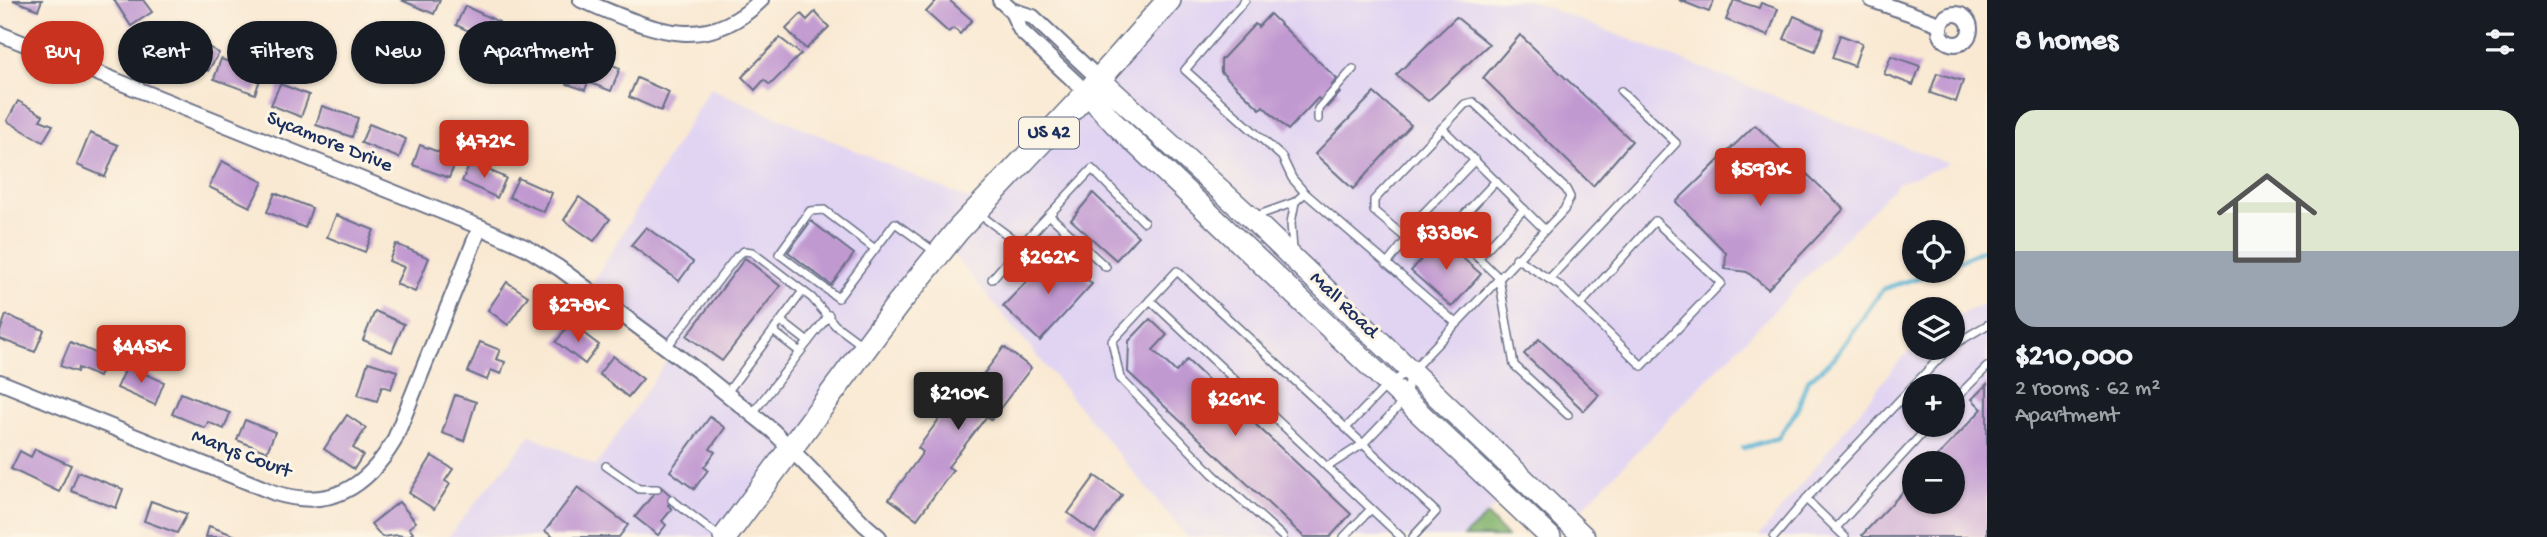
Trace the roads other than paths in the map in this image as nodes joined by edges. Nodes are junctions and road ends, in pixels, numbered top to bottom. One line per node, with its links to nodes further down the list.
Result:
1 (580, 0): 2 (street)
2 (761, 0)
3 (1000, 0): 10 (street)
4 (1169, 0): 10 (main road, US 42)
5 (1245, 0): 16 (lane)
6 (1872, 0): 7 (street)
7 (1940, 24)
8 (0, 34): 23 (street, Sycamore Drive)
9 (1353, 69): 12 (lane)
10 (1093, 86): 19 (main road, US 42); 21 (main road, Mall Road); 54 (main road, Mall Road)
11 (1621, 91): 36 (lane)
12 (1318, 119)
13 (1442, 128): 14 (lane); 24 (lane); 25 (lane)
14 (1475, 160): 15 (lane); 25 (lane)
15 (1496, 181): 18 (lane); 29 (lane)
16 (1305, 193): 17 (lane); 32 (lane)
17 (1295, 202): 21 (lane); 31 (lane)
18 (1524, 209): 24 (lane); 29 (lane)
19 (976, 211): 26 (lane); 28 (main road, US 42)
20 (1049, 215): 22 (lane); 26 (lane); 33 (lane)
21 (1251, 218): 31 (main road, Mall Road)
22 (1144, 222)
23 (480, 227): 47 (street, Sycamore Drive); 53 (street, Marys Court)
24 (1544, 229): 30 (lane)
25 (1407, 239): 32 (lane)
26 (1021, 245): 35 (lane)
27 (875, 249): 27 (lane); 28 (lane)
28 (938, 255): 48 (main road, US 42)
29 (1478, 258): 34 (lane)
30 (1517, 258): 34 (lane); 36 (lane)
31 (1293, 259): 52 (main road, Mall Road)
32 (1387, 264): 42 (lane)
33 (1106, 267)
34 (1499, 278): 42 (lane); 59 (lane)
35 (992, 279)
36 (1549, 279): 39 (lane)
37 (803, 291): 40 (lane); 41 (lane); 47 (lane)
38 (1150, 300): 60 (lane); 65 (lane); 73 (lane)
39 (1580, 305): 39 (lane)
40 (829, 315): 46 (lane); 48 (lane)
41 (781, 321): 44 (lane); 46 (lane)
42 (1457, 324): 52 (lane)
43 (1987, 325): 45 (lane)
44 (773, 331): 49 (lane); 56 (lane)
45 (1965, 338)
46 (808, 342): 49 (lane)
47 (666, 348): 56 (street, Sycamore Drive)
48 (866, 348): 63 (main road, US 42)
49 (800, 352): 58 (lane)
50 (1938, 360): 67 (lane)
51 (1987, 367): 55 (lane)
52 (1410, 371): 54 (lane); 57 (lane); 78 (main road, Mall Road)
53 (0, 382)
54 (1389, 383): 57 (main road, Mall Road); 60 (lane)
55 (1965, 389)
56 (726, 394): 58 (street, Sycamore Drive)
57 (1406, 399): 62 (lane); 77 (main road, Mall Road)
58 (752, 414): 63 (street, Sycamore Drive)
59 (1567, 415)
60 (1346, 428): 62 (lane)
61 (1919, 437): 70 (lane)
62 (1363, 444): 65 (lane); 76 (lane)
63 (790, 450): 71 (main road, US 42); 72 (street, Sycamore Drive)
64 (606, 466): 66 (lane)
65 (1327, 467): 69 (lane)
66 (657, 489)
67 (1806, 499): 70 (lane); 79 (lane)
68 (672, 500): 71 (lane)
69 (1371, 509): 74 (lane); 75 (lane)
70 (1836, 528): 80 (lane)
71 (722, 537)
72 (879, 537)
73 (1283, 537)
74 (1344, 537)
75 (1401, 537)
76 (1413, 537)
77 (1550, 537)
78 (1584, 537)
79 (1774, 537)
80 (1845, 537)

